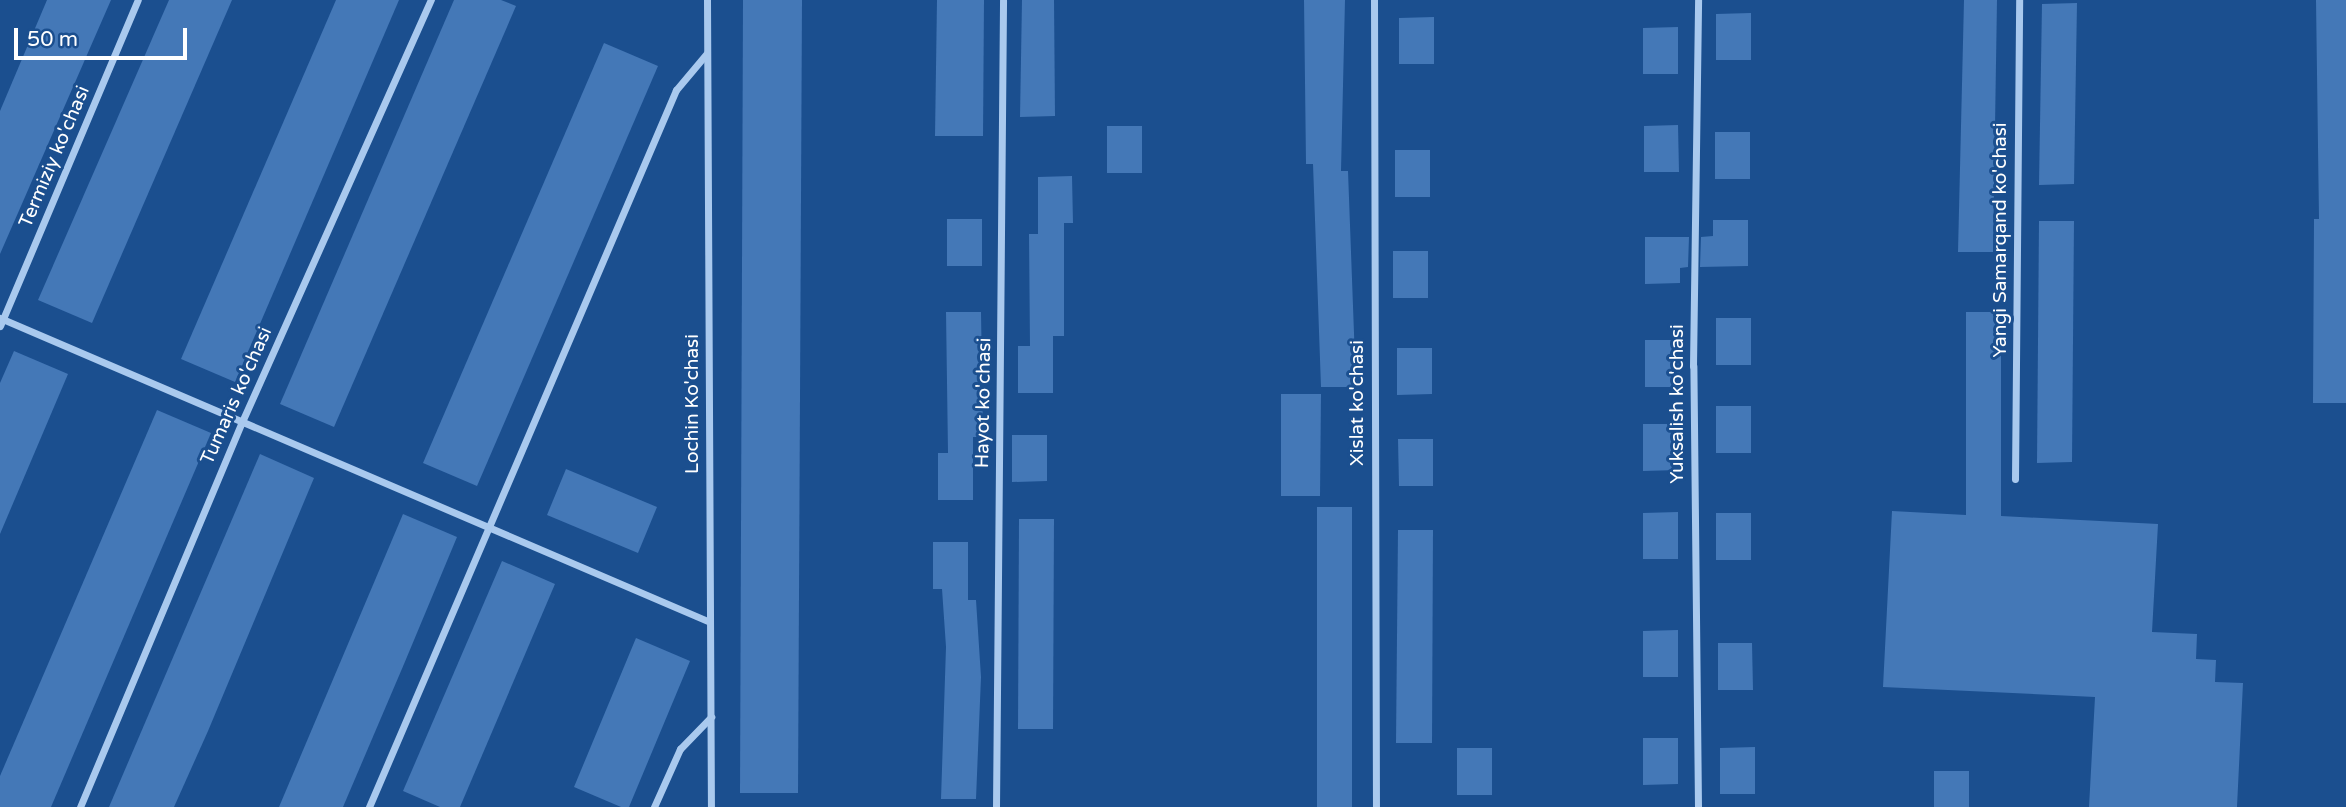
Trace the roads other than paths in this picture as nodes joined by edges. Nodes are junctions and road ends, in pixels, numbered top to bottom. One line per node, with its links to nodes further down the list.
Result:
1 (138, 0): 9 (street, Termiziy ko'chasi)
2 (431, 0): 10 (street, Tumaris ko'chasi)
3 (706, 0): 8 (street, Lochin Ko'chasi)
4 (1003, 0): 19 (street, Hayot ko'chasi)
5 (1374, 0): 20 (street, Xislat ko'chasi)
6 (1698, 0): 21 (street, Yuksalish ko'chasi)
7 (2019, 0): 11 (street, Yangi Samarqand ko'chasi)
8 (706, 53): 12 (street); 13 (street, Lochin Ko'chasi)
9 (1, 321): 10 (street)
10 (241, 424): 12 (street); 15 (street, Tumaris ko'chasi)
11 (2015, 479)
12 (491, 532): 13 (street); 16 (street)
13 (710, 622): 14 (street, Lochin Ko'chasi)
14 (711, 718): 17 (street); 18 (street, Lochin Ko'chasi)
15 (80, 807)
16 (369, 807)
17 (654, 807)
18 (711, 807)
19 (996, 807)
20 (1376, 807)
21 (1698, 807)

